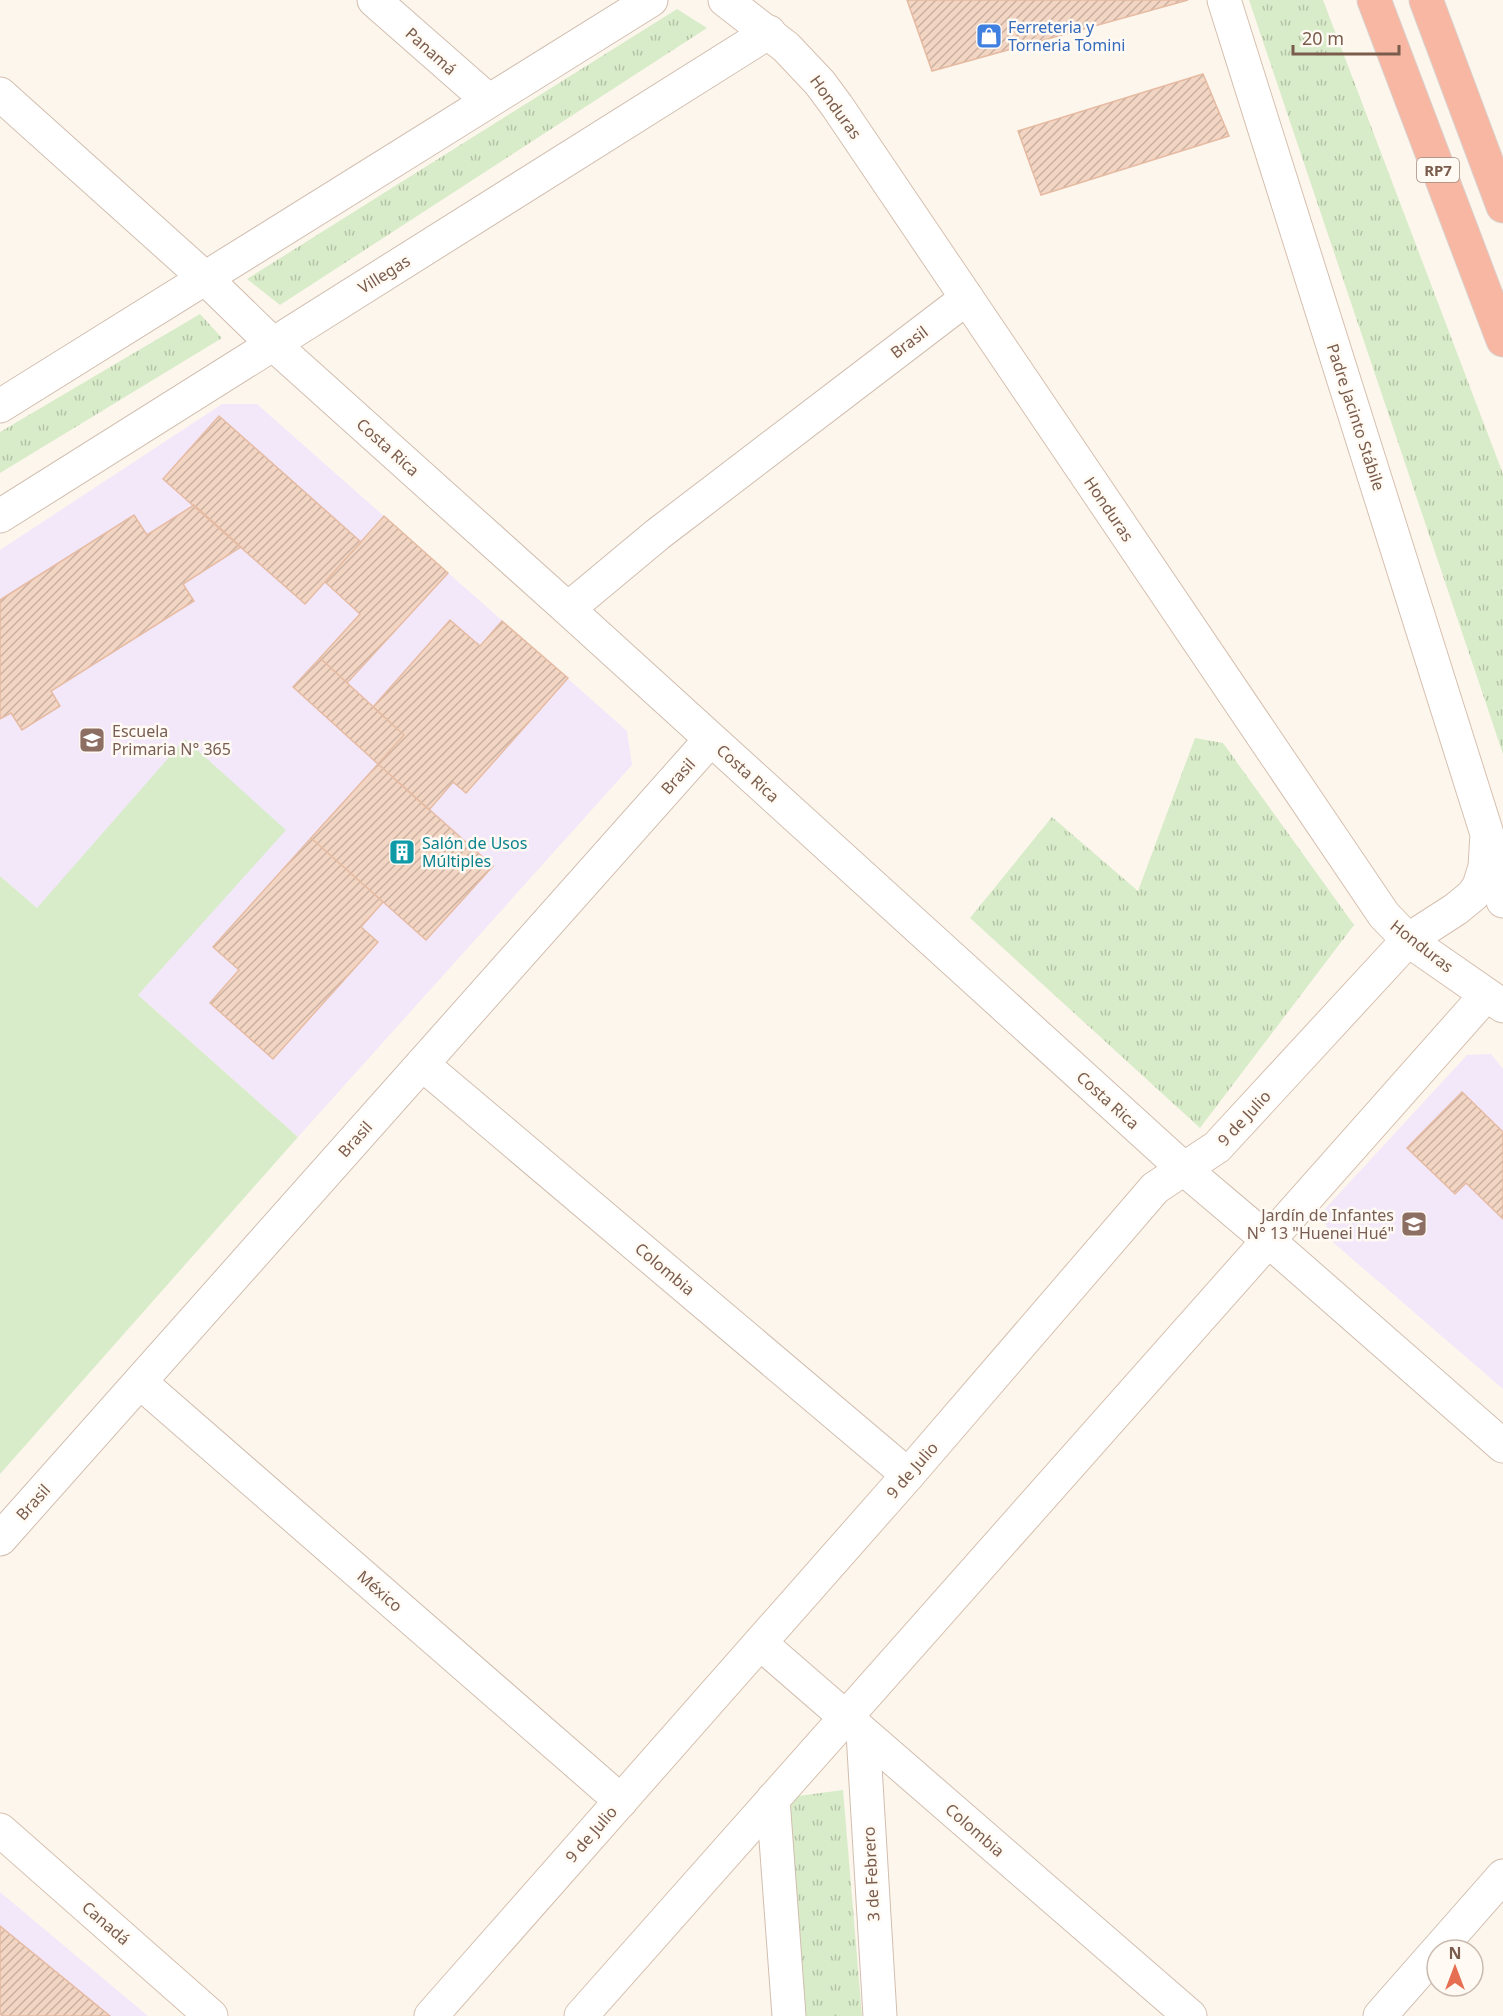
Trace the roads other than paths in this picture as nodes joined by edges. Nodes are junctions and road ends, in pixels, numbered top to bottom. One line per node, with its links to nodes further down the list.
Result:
1 (374, 0): 9 (street, Panamá)
2 (651, 0): 9 (street)
3 (725, 0): 7 (street, Honduras)
4 (1224, 0): 19 (street, Padre Jacinto Stábile)
5 (1374, 0): 13 (highway, RP7)
6 (1426, 0): 10 (highway, RP7)
7 (769, 32): 12 (street, Honduras); 14 (street, Villegas)
8 (0, 94): 11 (street, Costa Rica)
9 (489, 101): 11 (street)
10 (1503, 206)
11 (206, 278): 14 (street, Costa Rica); 15 (street)
12 (967, 298): 17 (street, Brasil); 21 (street, Honduras)
13 (1503, 340)
14 (273, 344): 16 (street, Villegas); 17 (street, Costa Rica)
15 (0, 406)
16 (0, 516)
17 (568, 609): 18 (street, Costa Rica)
18 (711, 739): 23 (street, Brasil); 24 (street, Costa Rica)
19 (1487, 834): 20 (street, Padre Jacinto Stábile); 21 (street, Padre Jacinto Stábile)
20 (1503, 901)
21 (1408, 940): 22 (street, Honduras); 24 (street, 9 de Julio)
22 (1495, 1001): 25 (street)
23 (422, 1064): 26 (street, Brasil); 28 (street, Colombia)
24 (1184, 1169): 25 (street, Costa Rica); 28 (street, 9 de Julio)
25 (1269, 1241): 27 (street, Costa Rica); 31 (street)
26 (140, 1382): 29 (street, Brasil); 33 (street, México)
27 (1503, 1446)
28 (908, 1475): 30 (street, 9 de Julio)
29 (0, 1539)
30 (760, 1643): 31 (street, Colombia); 33 (street, 9 de Julio)
31 (854, 1725): 32 (street); 42 (street, 3 de Febrero); 43 (street, Colombia)
32 (773, 1799): 40 (street); 41 (street)
33 (621, 1801): 39 (street, 9 de Julio)
34 (0, 1830): 38 (street, Canadá)
35 (1503, 1876): 36 (street)
36 (1448, 1938)
37 (1425, 1965): 44 (street)
38 (212, 2016)
39 (431, 2016)
40 (581, 2016)
41 (789, 2016)
42 (879, 2016)
43 (1190, 2016)
44 (1380, 2016)

